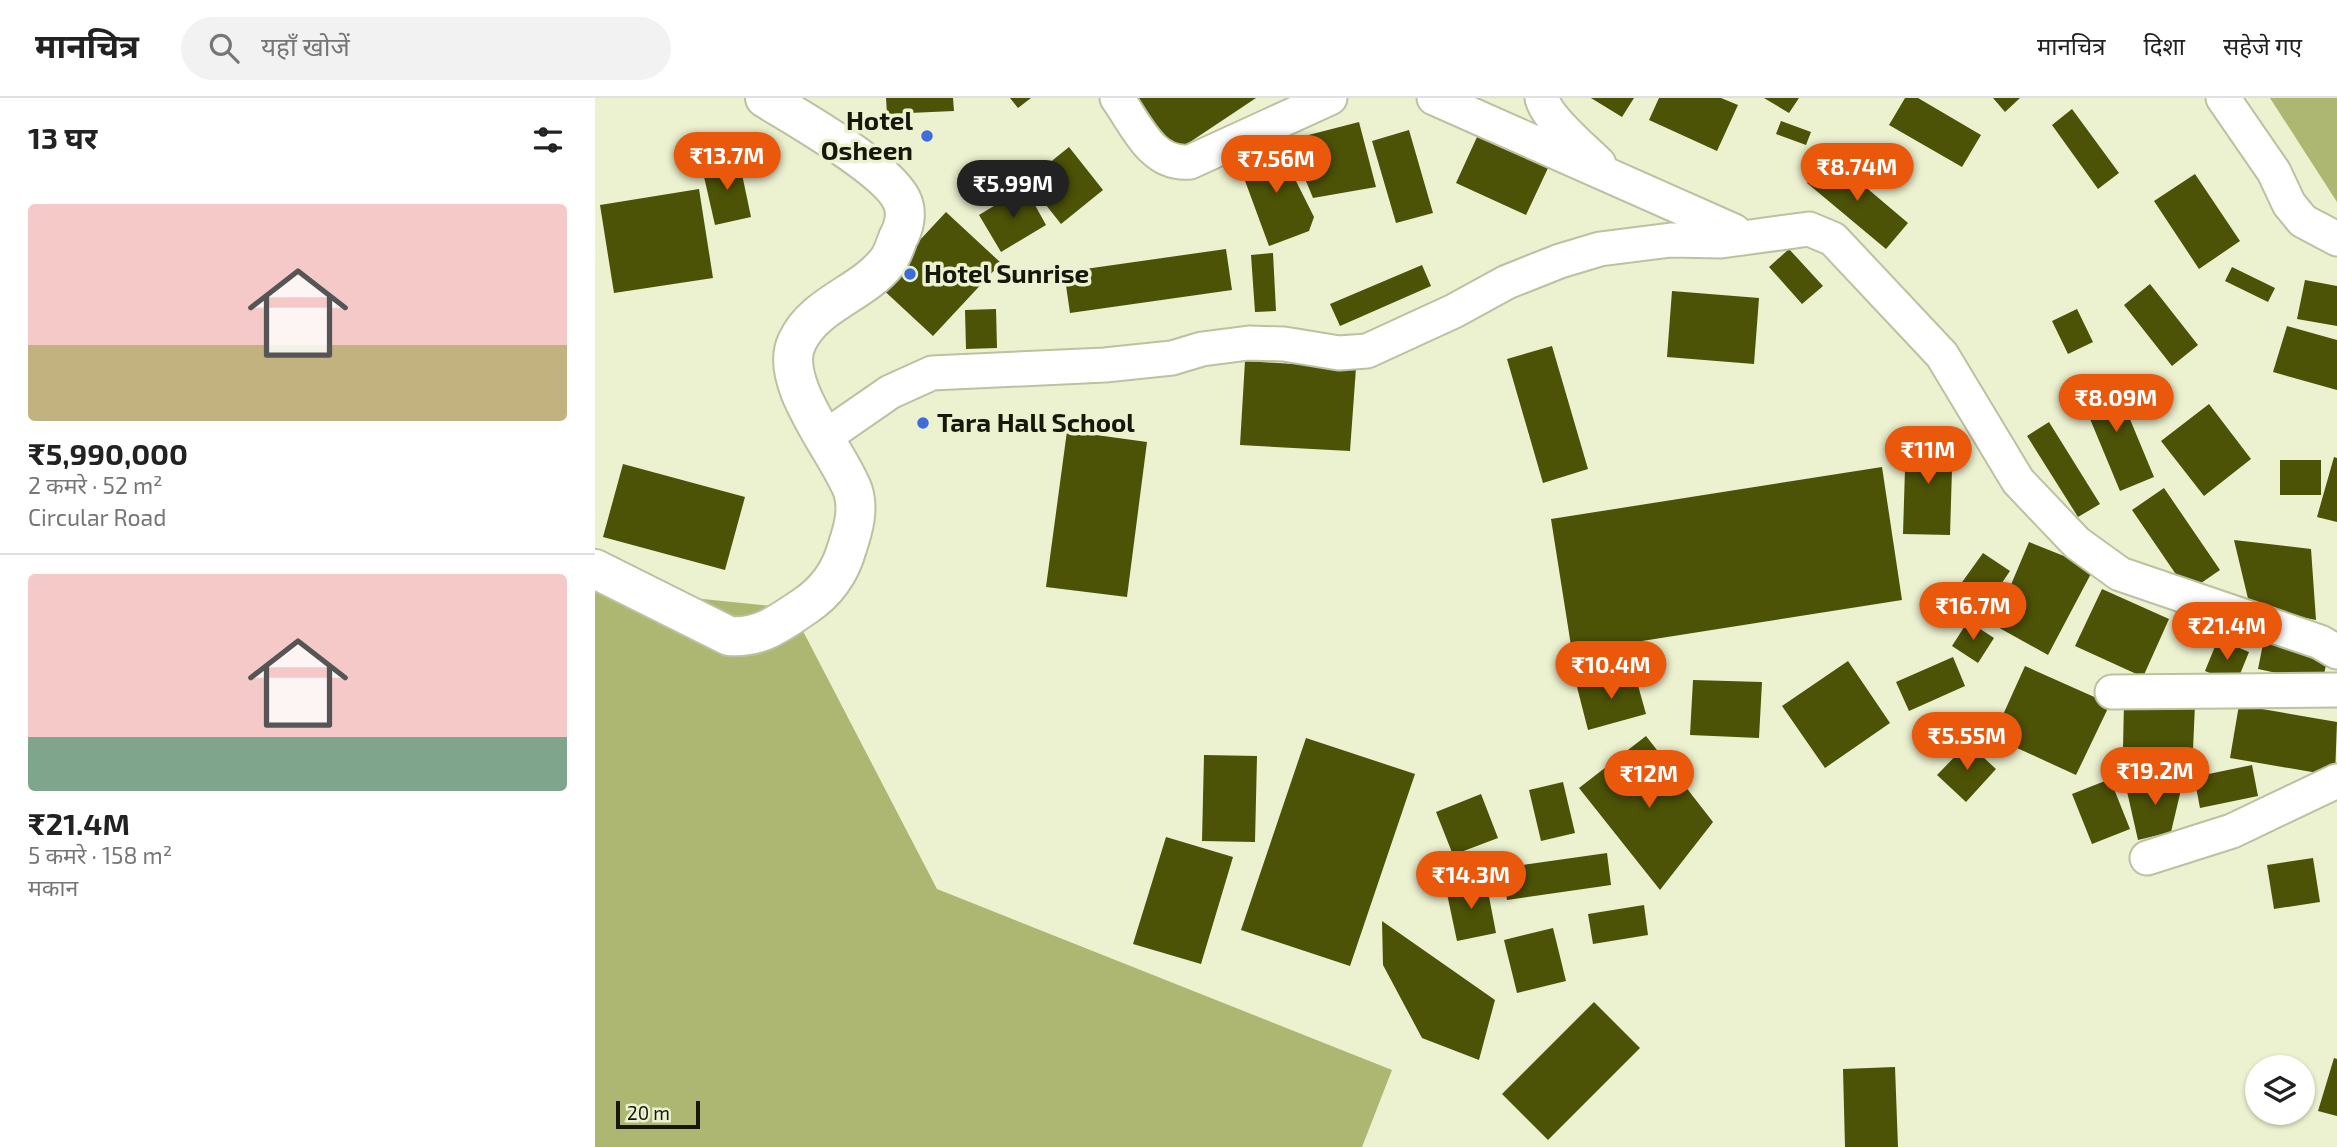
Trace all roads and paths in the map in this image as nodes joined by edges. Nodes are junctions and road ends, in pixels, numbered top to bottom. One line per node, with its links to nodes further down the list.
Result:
1 (765, 98): 10 (main road)
2 (1118, 98): 3 (street)
3 (1330, 98)
4 (1434, 98): 7 (street)
5 (1542, 98): 7 (street)
6 (2223, 98): 9 (street)
7 (1613, 178): 8 (street)
8 (1739, 238): 10 (street); 12 (street)
9 (2337, 239)
10 (825, 437): 11 (main road)
11 (595, 569)
12 (2337, 652)
13 (2337, 690): 14 (street)
14 (2112, 692)
15 (2337, 781): 16 (street)
16 (2147, 858)

